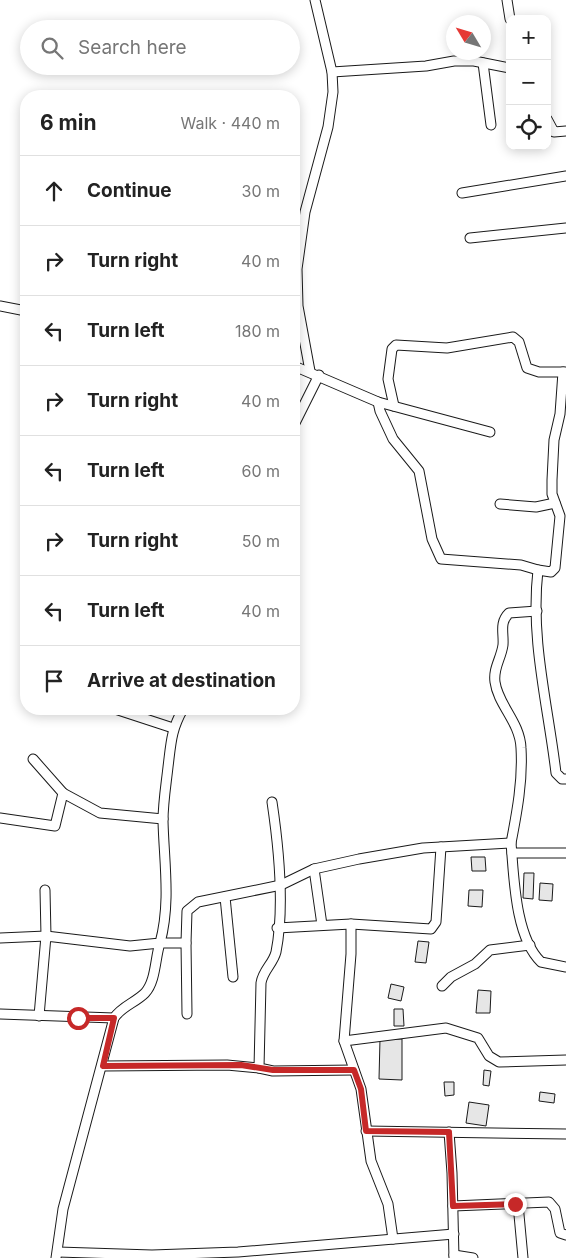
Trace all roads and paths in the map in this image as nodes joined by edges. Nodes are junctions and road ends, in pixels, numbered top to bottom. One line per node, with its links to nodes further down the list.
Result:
1 (315, 0): 6 (street)
2 (507, 0): 3 (street)
3 (509, 15)
4 (483, 63): 5 (street); 6 (street); 7 (street)
5 (506, 67)
6 (332, 72): 14 (street)
7 (491, 125)
8 (551, 126): 9 (street)
9 (566, 131)
10 (566, 176): 11 (street)
11 (462, 192)
12 (566, 228): 13 (street)
13 (470, 238)
14 (300, 248)
15 (0, 306): 16 (street)
16 (20, 309)
17 (300, 314): 20 (street)
18 (300, 368): 20 (street)
19 (565, 372): 22 (street); 25 (street)
20 (315, 373): 21 (street); 23 (street)
21 (378, 402): 22 (street); 29 (street)
22 (394, 406): 24 (street)
23 (300, 410)
24 (490, 432)
25 (555, 503): 26 (street); 27 (street)
26 (500, 504)
27 (555, 557): 28 (street); 29 (street)
28 (566, 558)
29 (538, 570): 30 (street)
30 (537, 611): 35 (street); 40 (street)
31 (133, 715): 33 (street)
32 (180, 715): 33 (street)
33 (173, 728): 39 (street)
34 (33, 759): 36 (street)
35 (566, 780)
36 (63, 793): 38 (street); 39 (street)
37 (272, 802): 45 (street)
38 (0, 818)
39 (163, 819): 53 (street)
40 (511, 843): 41 (street); 43 (street)
41 (441, 847): 44 (street); 48 (street)
42 (566, 852): 43 (street)
43 (512, 853): 55 (street)
44 (314, 869): 45 (street); 49 (street)
45 (281, 885): 47 (street); 50 (street)
46 (45, 890): 51 (street)
47 (225, 897): 54 (street); 57 (street)
48 (351, 924): 49 (street); 63 (street)
49 (322, 926): 50 (street)
50 (278, 928): 66 (street)
51 (46, 936): 52 (street); 53 (street); 61 (street)
52 (0, 938)
53 (160, 943): 54 (street); 62 (street)
54 (186, 943): 60 (street)
55 (530, 945): 56 (street); 58 (street)
56 (566, 967)
57 (233, 976)
58 (442, 986)
59 (0, 1014): 61 (street)
60 (187, 1014)
61 (39, 1016): 62 (street)
62 (114, 1018): 65 (street)
63 (344, 1041): 64 (street); 67 (street)
64 (566, 1060)
65 (103, 1066): 66 (street); 76 (street)
66 (259, 1068): 67 (street)
67 (354, 1070): 68 (street)
68 (366, 1131): 69 (street); 75 (street)
69 (449, 1132): 70 (street); 72 (street)
70 (566, 1134)
71 (518, 1204): 72 (street); 74 (street); 79 (street)
72 (453, 1206): 73 (street)
73 (454, 1234): 75 (street); 77 (street)
74 (566, 1235)
75 (393, 1239): 76 (street)
76 (57, 1255)
77 (454, 1256): 78 (street)
78 (473, 1258)
79 (523, 1258)

